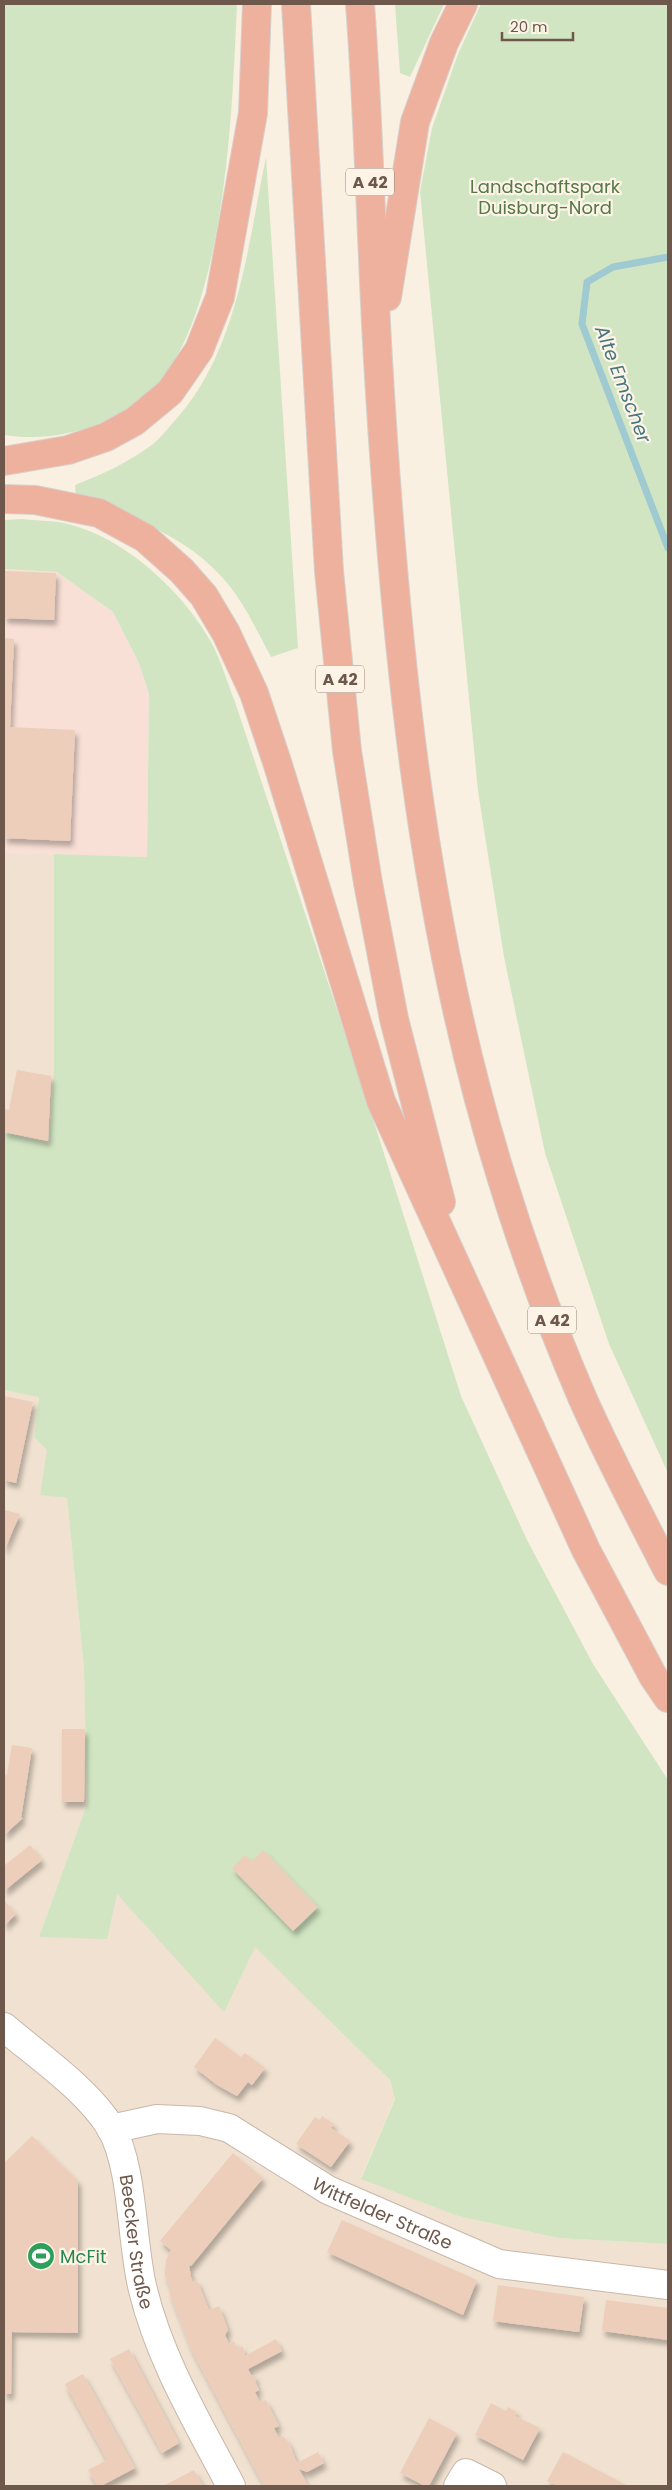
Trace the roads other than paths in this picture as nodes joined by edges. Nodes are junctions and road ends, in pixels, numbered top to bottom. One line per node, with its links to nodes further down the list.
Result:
1 (257, 4): 7 (highway)
2 (296, 4): 10 (highway, A 42)
3 (360, 4): 5 (highway, A 42)
4 (463, 4): 5 (highway)
5 (378, 360): 11 (highway, A 42)
6 (4, 447): 7 (highway)
7 (36, 455): 8 (highway)
8 (4, 461)
9 (4, 499): 10 (highway)
10 (488, 1338): 12 (highway, A 42)
11 (668, 1571)
12 (668, 1698)
13 (4, 2027): 14 (street, Beecker Straße)
14 (111, 2129): 15 (street, Wittfelder Straße); 16 (street, Beecker Straße)
15 (668, 2285)
16 (231, 2486)
17 (458, 2486): 18 (street)
18 (492, 2486)

